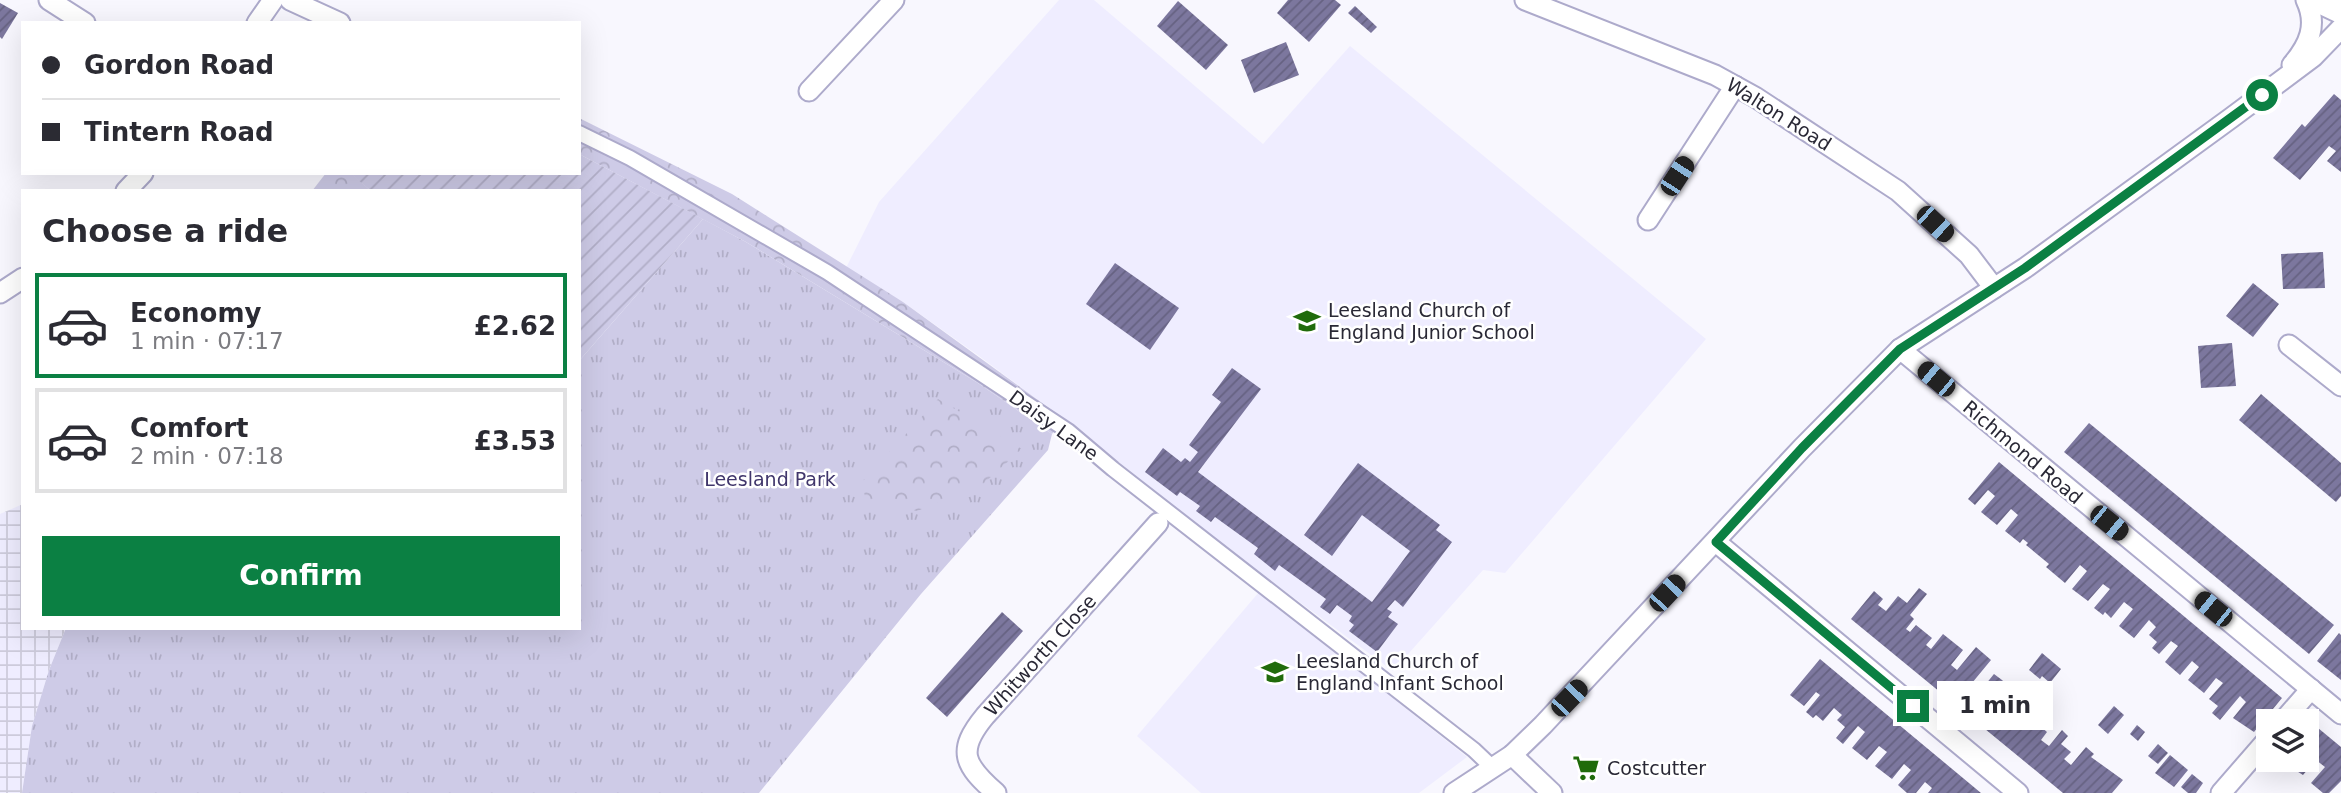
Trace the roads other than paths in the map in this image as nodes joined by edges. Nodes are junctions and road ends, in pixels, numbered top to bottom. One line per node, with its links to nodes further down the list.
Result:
1 (49, 0): 9 (street)
2 (273, 0): 10 (street)
3 (290, 0): 11 (street)
4 (894, 0): 16 (street)
5 (1525, 0): 15 (street, Walton Road)
6 (2306, 0): 17 (street)
7 (2320, 0): 8 (main road)
8 (2341, 10)
9 (82, 21)
10 (258, 21)
11 (336, 21)
12 (2341, 28): 14 (street)
13 (2341, 37): 14 (street)
14 (2313, 57): 17 (street)
15 (1735, 86): 21 (street); 23 (street, Walton Road)
16 (809, 92)
17 (2262, 95): 23 (street)
18 (581, 134): 35 (street, Daisy Lane)
19 (141, 175): 20 (street)
20 (128, 189)
21 (1648, 220)
22 (21, 279): 24 (street)
23 (1994, 288): 26 (street)
24 (0, 293)
25 (2289, 345): 27 (street)
26 (1900, 349): 29 (street); 30 (street, Richmond Road)
27 (2341, 386)
28 (1158, 523): 36 (street, Whitworth Close)
29 (1716, 542): 34 (street); 39 (street)
30 (2311, 689): 31 (street); 32 (street, Richmond Road)
31 (2294, 709)
32 (2341, 714)
33 (2256, 753): 40 (street)
34 (1511, 755): 35 (street); 38 (street)
35 (1493, 768): 37 (street)
36 (996, 793)
37 (1454, 793)
38 (1552, 793)
39 (2018, 793)
40 (2221, 793)

